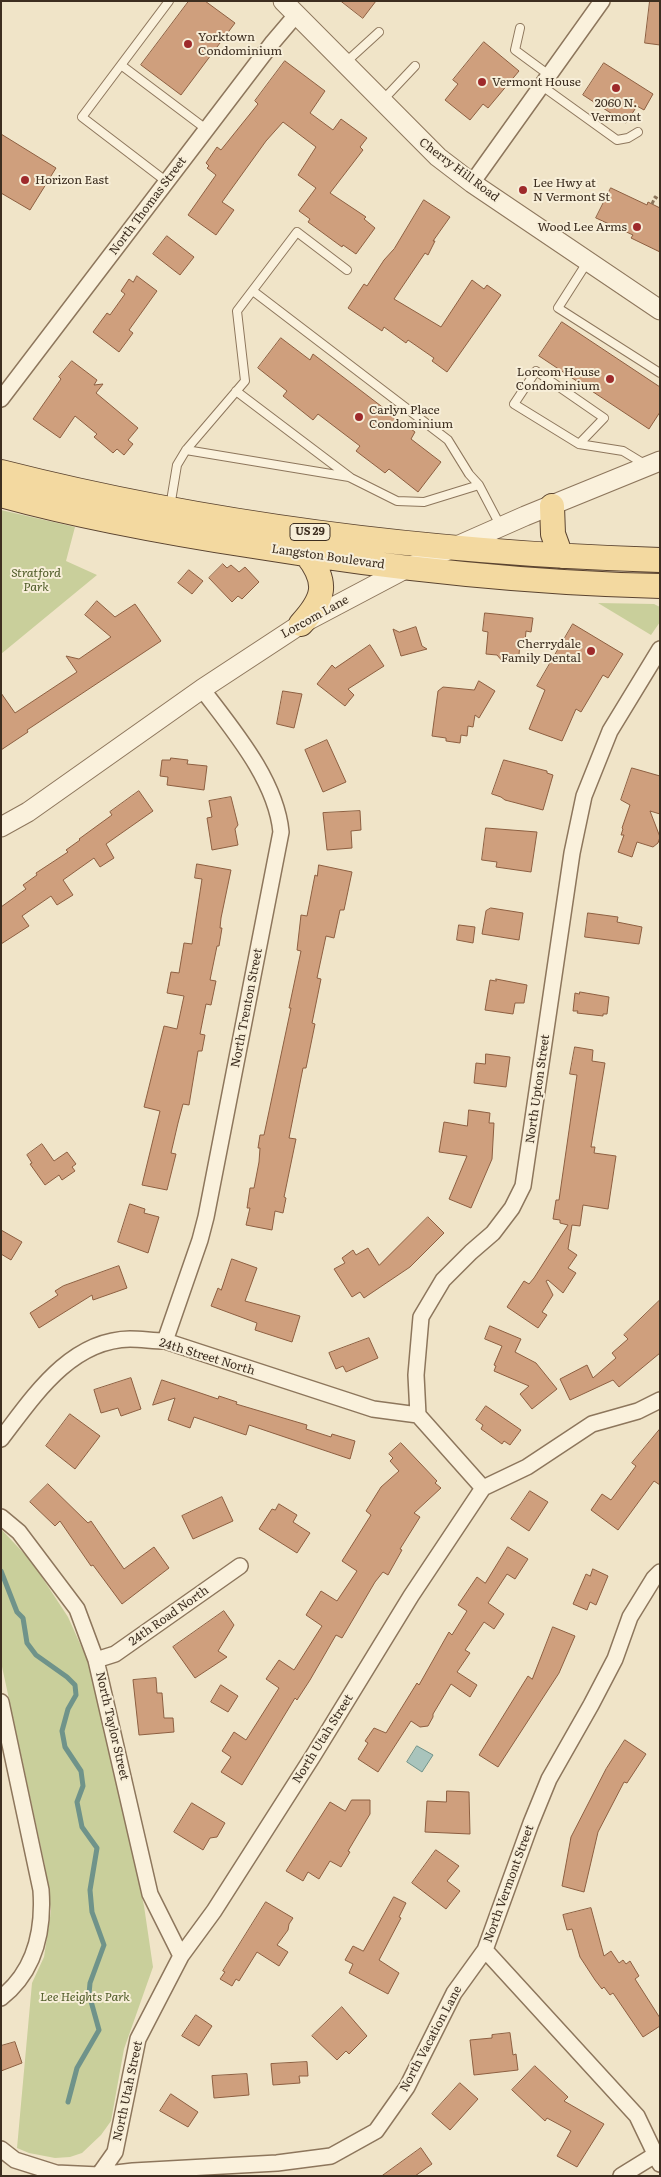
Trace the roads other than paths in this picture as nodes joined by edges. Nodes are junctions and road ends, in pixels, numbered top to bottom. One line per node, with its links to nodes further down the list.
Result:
1 (169, 1): 8 (lane)
2 (282, 1): 4 (street, Cherry Hill Road)
3 (602, 1): 10 (street)
4 (296, 15): 7 (street, Cherry Hill Road); 12 (street, North Thomas Street)
5 (520, 28): 10 (lane)
6 (379, 32): 7 (lane)
7 (344, 64): 11 (street, Cherry Hill Road)
8 (121, 65): 12 (lane); 14 (lane)
9 (416, 66): 11 (lane)
10 (546, 80): 13 (lane); 15 (street)
11 (381, 102): 15 (street, Cherry Hill Road)
12 (206, 129): 14 (street, North Thomas Street)
13 (638, 132)
14 (167, 182): 22 (street, North Thomas Street)
15 (472, 183): 16 (street, Cherry Hill Road)
16 (588, 261): 19 (street, Cherry Hill Road); 20 (lane)
17 (347, 270): 18 (lane)
18 (253, 292): 21 (lane); 28 (lane)
19 (660, 310)
20 (660, 373)
21 (236, 391): 24 (lane); 27 (lane)
22 (1, 399)
23 (579, 444): 23 (lane); 25 (lane)
24 (186, 450): 27 (lane); 31 (lane)
25 (654, 464): 30 (street, Lorcom Lane)
26 (1, 472): 31 (main road, Langston Boulevard / US 29)
27 (351, 478): 28 (lane)
28 (480, 485): 32 (lane)
29 (1, 495): 31 (main road, Langston Boulevard / US 29)
30 (552, 506): 32 (street, Lorcom Lane); 35 (main road)
31 (168, 520): 33 (main road, Langston Boulevard / US 29); 34 (main road, Langston Boulevard / US 29)
32 (500, 527): 33 (street, Lorcom Lane)
33 (452, 548): 35 (main road, Langston Boulevard / US 29); 37 (street, Lorcom Lane)
34 (307, 555): 37 (main road, Langston Boulevard / US 29); 39 (main road)
35 (562, 556): 36 (main road, Langston Boulevard / US 29)
36 (660, 560)
37 (407, 568): 38 (main road, Langston Boulevard / US 29); 39 (street, Lorcom Lane)
38 (660, 586)
39 (301, 624): 41 (street, Lorcom Lane)
40 (660, 649): 45 (street, North Upton Street)
41 (202, 689): 42 (street, Lorcom Lane); 43 (street, North Trenton Street)
42 (1, 827)
43 (165, 1342): 45 (street, 24th Street North); 46 (street, 24th Street North)
44 (660, 1400): 47 (street)
45 (418, 1415): 47 (street)
46 (1, 1438)
47 (483, 1488): 54 (street, North Utah Street)
48 (1, 1517): 51 (street, North Taylor Street)
49 (240, 1566): 51 (street, 24th Road North)
50 (660, 1572): 53 (street, North Vermont Street)
51 (96, 1660): 54 (street, North Taylor Street)
52 (1, 1702): 55 (street)
53 (485, 1950): 57 (street, North Vermont Street); 58 (street, North Vacation Lane)
54 (181, 1956): 58 (street, North Utah Street)
55 (1, 1998)
56 (1, 2149): 58 (street, North Vacation Lane)
57 (658, 2159): 59 (street)
58 (98, 2175)
59 (621, 2176)

